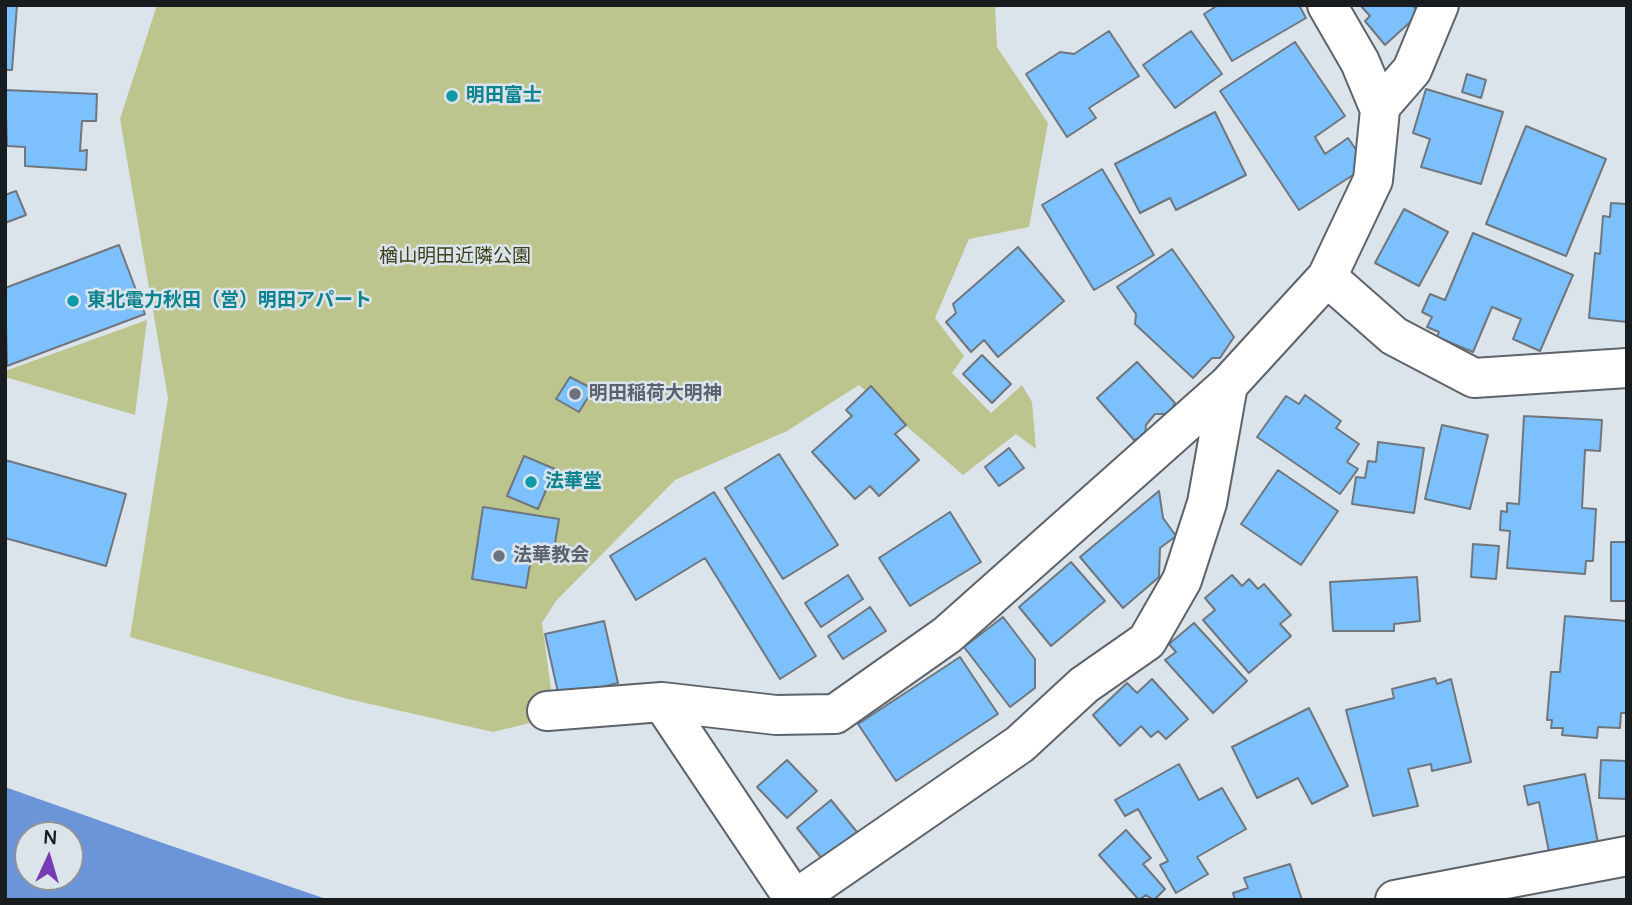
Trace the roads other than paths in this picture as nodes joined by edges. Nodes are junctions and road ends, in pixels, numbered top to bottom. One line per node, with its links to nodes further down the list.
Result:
1 (1327, 5): 3 (street)
2 (1439, 5): 3 (street)
3 (1379, 108): 4 (street)
4 (1328, 277): 5 (street); 6 (street)
5 (1627, 368)
6 (1228, 385): 7 (street); 10 (street)
7 (662, 702): 8 (street); 10 (street)
8 (547, 711)
9 (1627, 856): 11 (street)
10 (794, 899)
11 (1395, 900)

